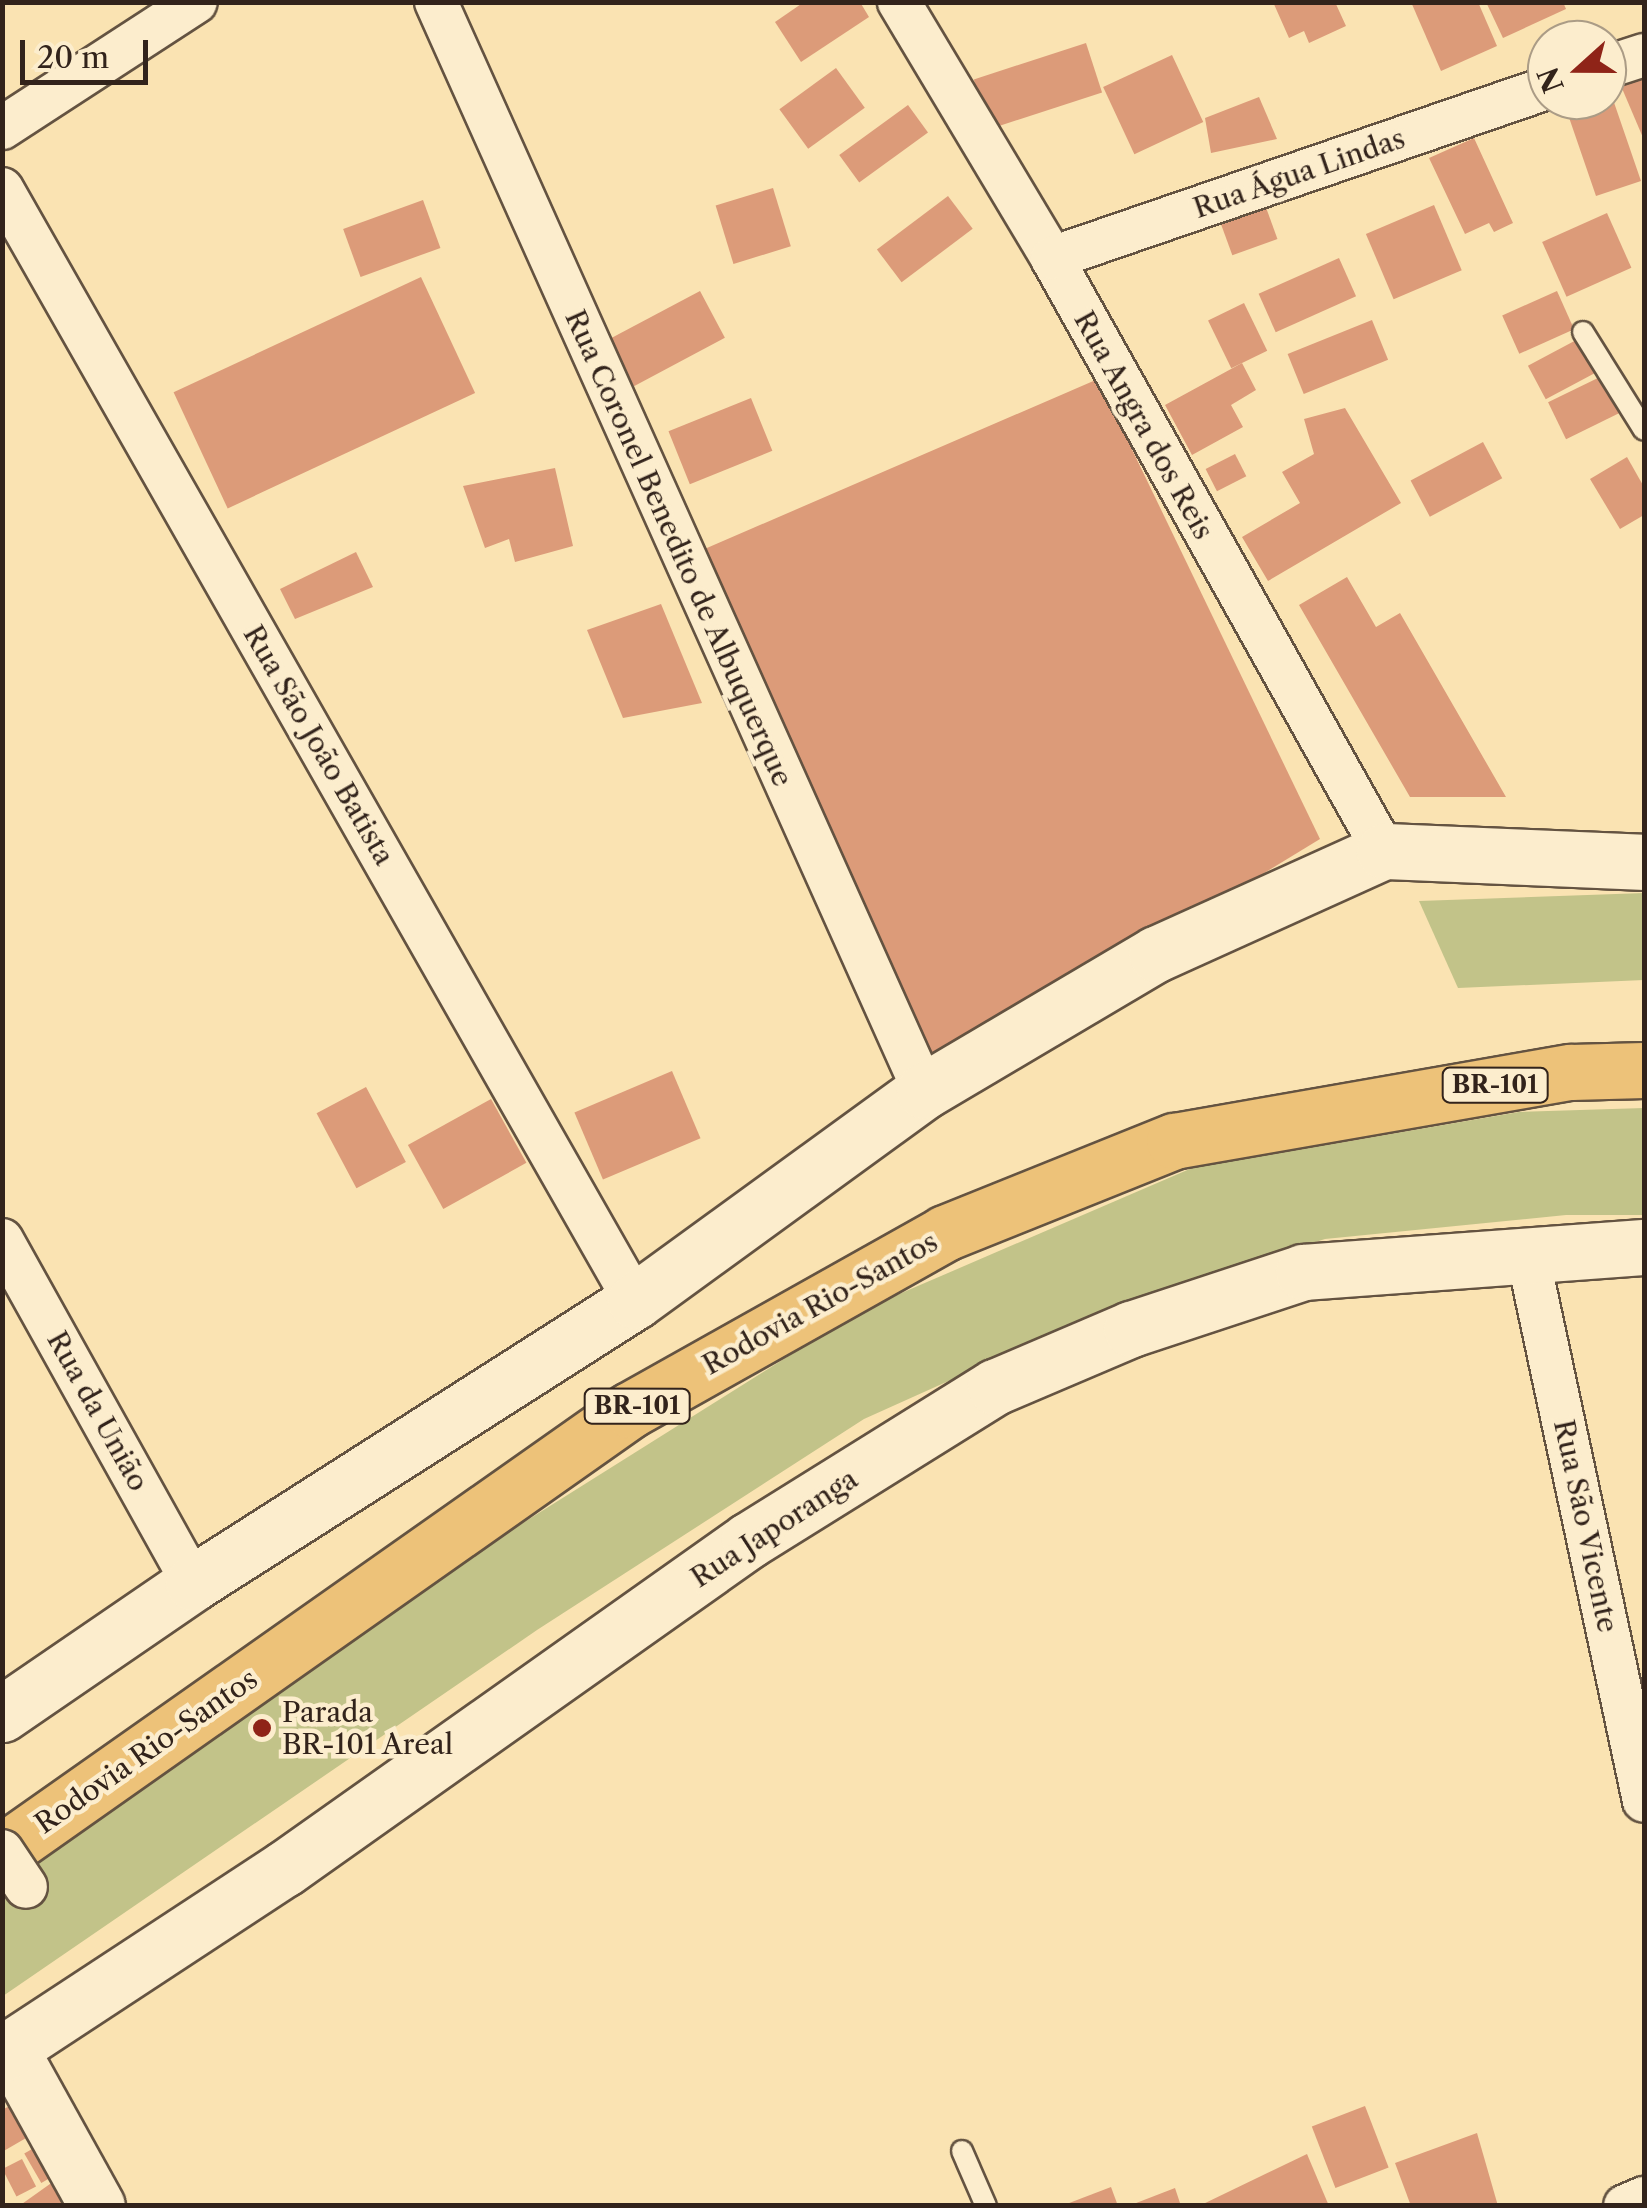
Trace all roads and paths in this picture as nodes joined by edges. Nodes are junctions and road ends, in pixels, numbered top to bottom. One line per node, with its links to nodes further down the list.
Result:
1 (196, 2): 5 (street)
2 (436, 2): 13 (street, Rua Coronel Benedito de Albuquerque)
3 (899, 2): 7 (street, Rua Angra dos Reis)
4 (1527, 95): 7 (street, Rua Água Lindas)
5 (2, 128)
6 (2, 189): 17 (street, Rua São João Batista)
7 (1052, 258): 10 (street, Rua Angra dos Reis)
8 (1583, 332): 9 (lane)
9 (1644, 430)
10 (1384, 851): 11 (main road); 13 (main road)
11 (1644, 862)
12 (1644, 1070): 21 (highway, Rodovia Rio-Santos / BR-101)
13 (924, 1091): 17 (main road)
14 (2, 1240): 18 (street, Rua da União)
15 (1644, 1246): 16 (main road, Rua Japoranga)
16 (1528, 1252): 20 (street, Rua São Vicente); 22 (main road, Rua Japoranga)
17 (635, 1301): 18 (main road)
18 (192, 1583): 19 (main road)
19 (2, 1714)
20 (1644, 1800)
21 (8, 1874)
22 (5, 2048): 25 (main road)
23 (962, 2151): 26 (lane)
24 (1644, 2198): 27 (street)
25 (97, 2206)
26 (986, 2206)
27 (1624, 2206)

